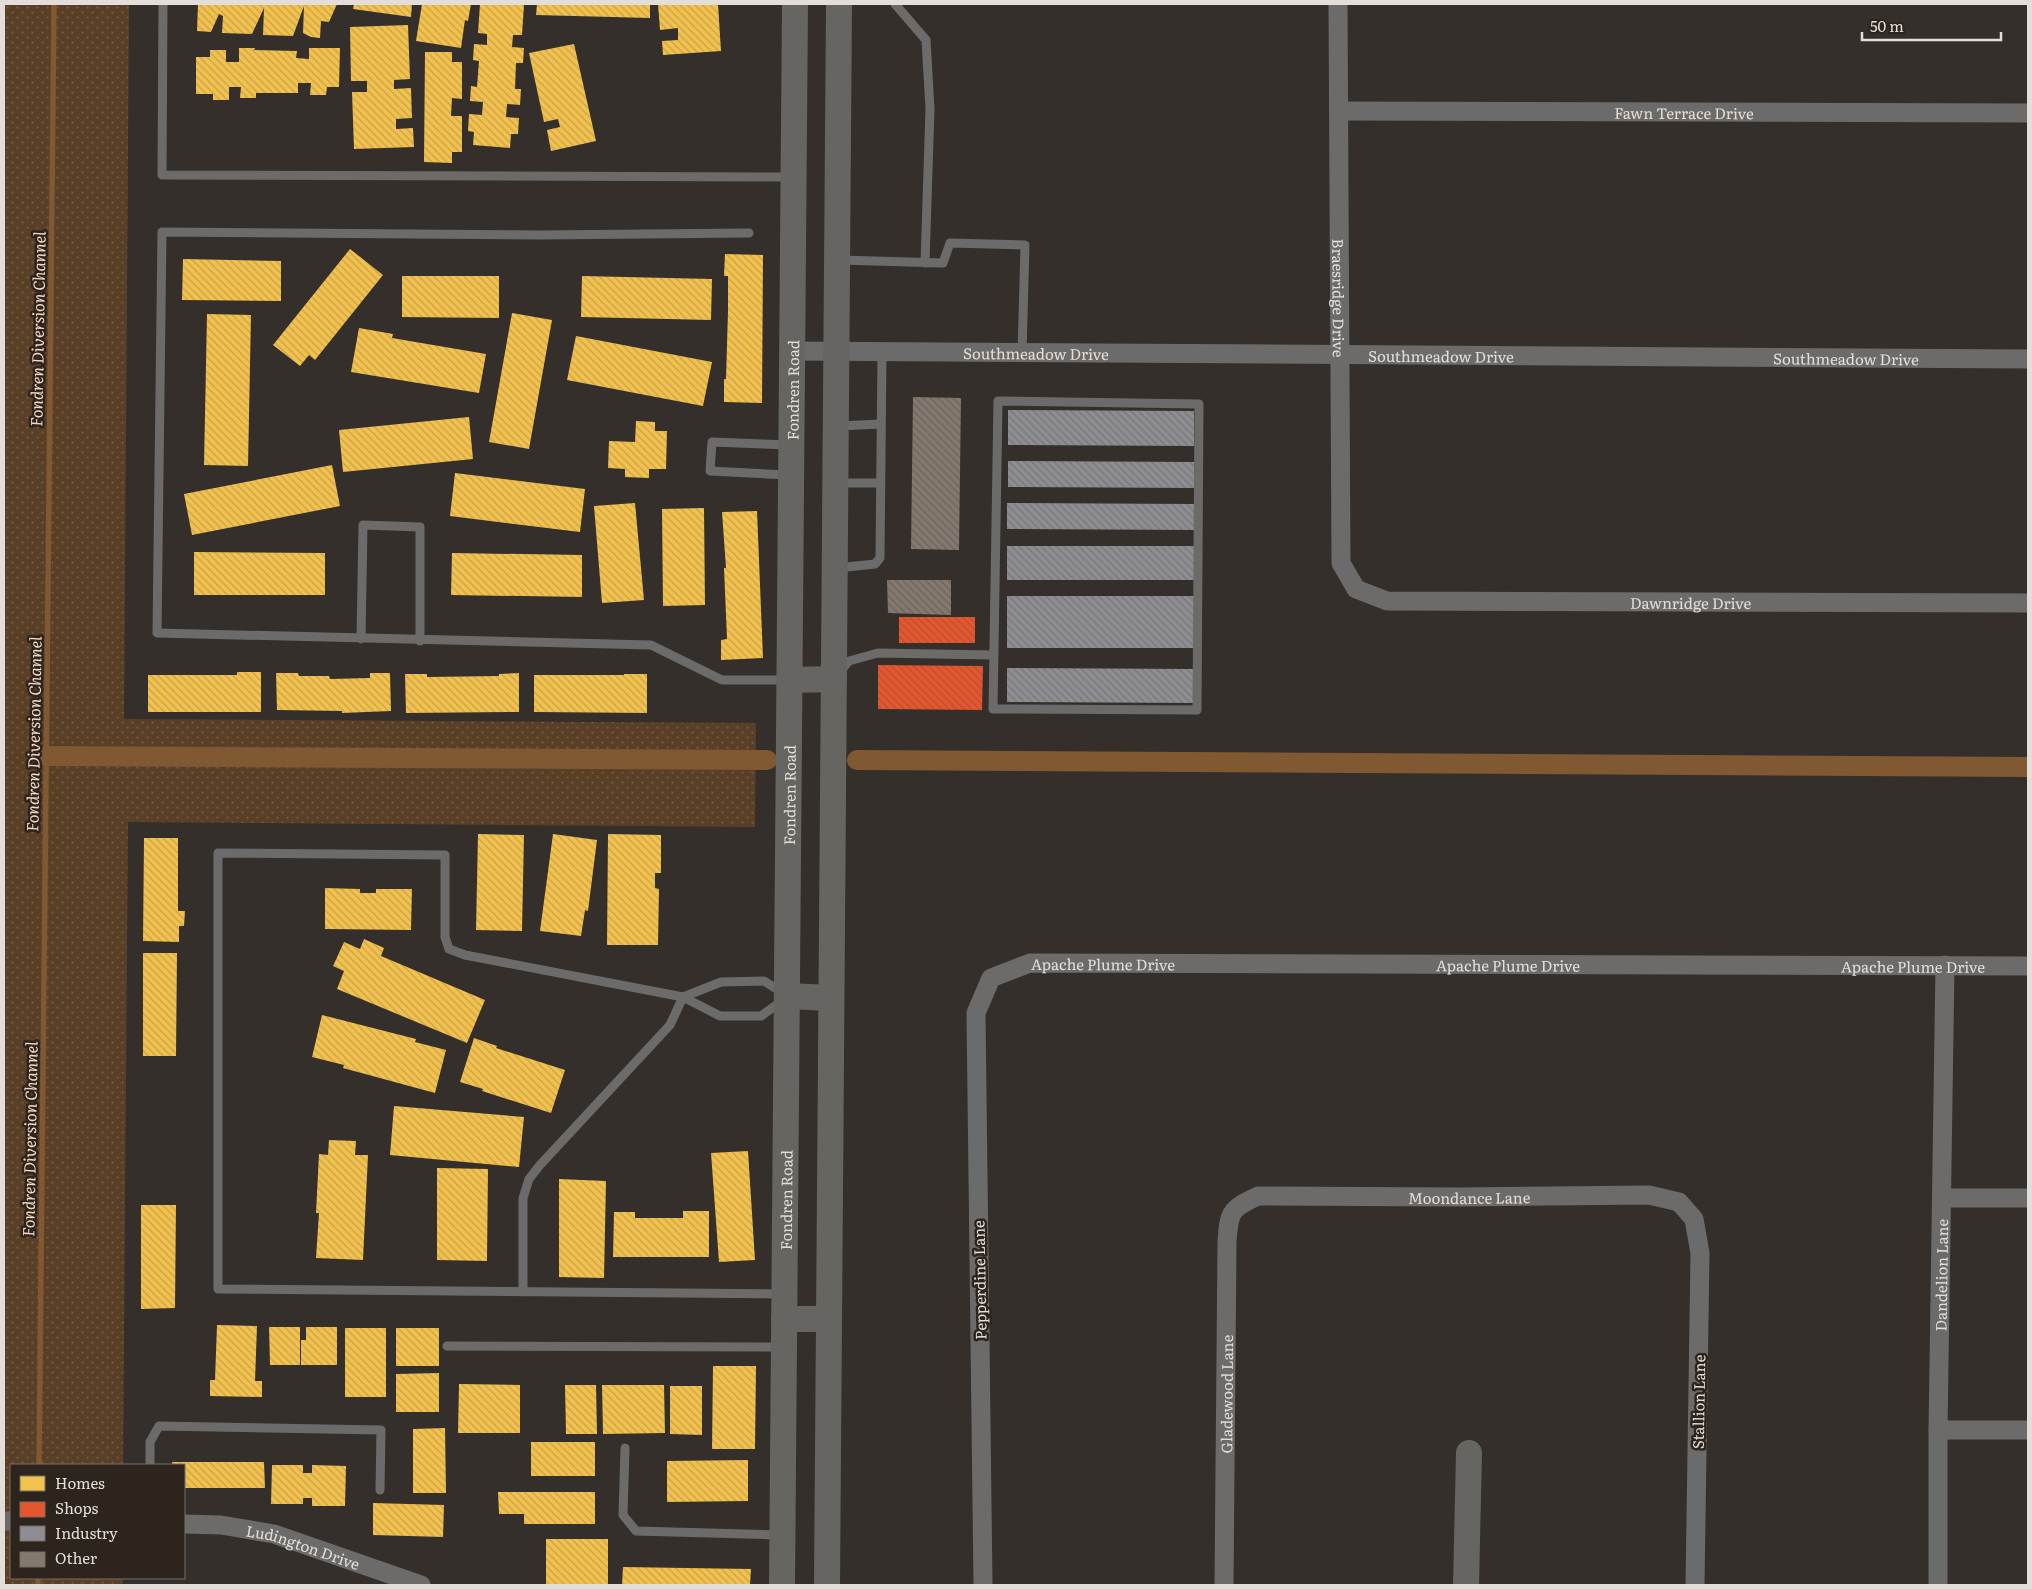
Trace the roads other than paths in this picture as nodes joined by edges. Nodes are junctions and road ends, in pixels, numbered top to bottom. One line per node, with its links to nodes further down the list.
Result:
1 (163, 4): 8 (lane)
2 (795, 4): 8 (main road, Fondren Road)
3 (839, 4): 10 (main road)
4 (895, 4): 11 (lane)
5 (1338, 4): 6 (street, Braesridge Drive)
6 (1339, 111): 7 (street, Fawn Terrace Drive); 16 (street, Braesridge Drive)
7 (2028, 113)
8 (794, 177): 12 (main road, Fondren Road)
9 (749, 233): 27 (lane)
10 (837, 260): 11 (lane); 13 (main road)
11 (925, 263): 15 (lane)
12 (792, 351): 13 (street, Southmeadow Drive); 20 (main road, Fondren Road)
13 (836, 352): 14 (street, Southmeadow Drive); 19 (main road)
14 (882, 352): 15 (street, Southmeadow Drive); 18 (lane)
15 (1022, 354): 16 (street, Southmeadow Drive)
16 (1339, 356): 17 (street, Southmeadow Drive); 25 (street, Braesridge Drive)
17 (2028, 359)
18 (881, 424): 19 (lane); 22 (lane)
19 (836, 426): 23 (main road)
20 (791, 445): 21 (main road, Fondren Road); 21 (lane)
21 (791, 476): 31 (main road, Fondren Road)
22 (881, 482): 23 (lane); 24 (lane)
23 (835, 483): 24 (main road)
24 (834, 568): 30 (main road)
25 (1356, 588): 26 (street, Dawnridge Drive)
26 (2028, 603)
27 (362, 639): 28 (lane); 28 (lane)
28 (420, 641): 31 (lane)
29 (994, 655): 29 (lane); 30 (lane)
30 (834, 679): 31 (main road); 37 (main road)
31 (789, 680): 35 (main road, Fondren Road)
32 (1945, 965): 33 (street, Apache Plume Drive); 34 (street, Apache Plume Drive); 38 (street, Dandelion Lane)
33 (2028, 966)
34 (991, 978): 58 (street, Pepperdine Lane)
35 (788, 996): 36 (lane); 36 (lane); 37 (main road); 43 (main road, Fondren Road)
36 (683, 997): 42 (lane); 42 (lane)
37 (831, 998): 44 (main road)
38 (1942, 1198): 39 (street); 47 (street, Dandelion Lane)
39 (2028, 1198)
40 (1238, 1205): 41 (street, Moondance Lane); 59 (street, Gladewood Lane)
41 (1694, 1219): 61 (street, Stallion Lane)
42 (523, 1292): 43 (lane)
43 (784, 1307): 44 (main road); 46 (main road, Fondren Road)
44 (829, 1318): 57 (main road)
45 (446, 1346): 46 (lane)
46 (784, 1347): 54 (main road, Fondren Road)
47 (1938, 1430): 48 (street); 62 (street, Dandelion Lane)
48 (2028, 1430)
49 (625, 1448): 54 (lane)
50 (1469, 1453): 60 (main road)
51 (150, 1464): 52 (lane)
52 (380, 1490)
53 (185, 1524): 55 (street, Ludington Drive)
54 (782, 1535): 56 (main road, Fondren Road)
55 (420, 1585)
56 (782, 1585)
57 (827, 1585)
58 (983, 1585)
59 (1224, 1585)
60 (1466, 1585)
61 (1695, 1585)
62 (1938, 1585)

